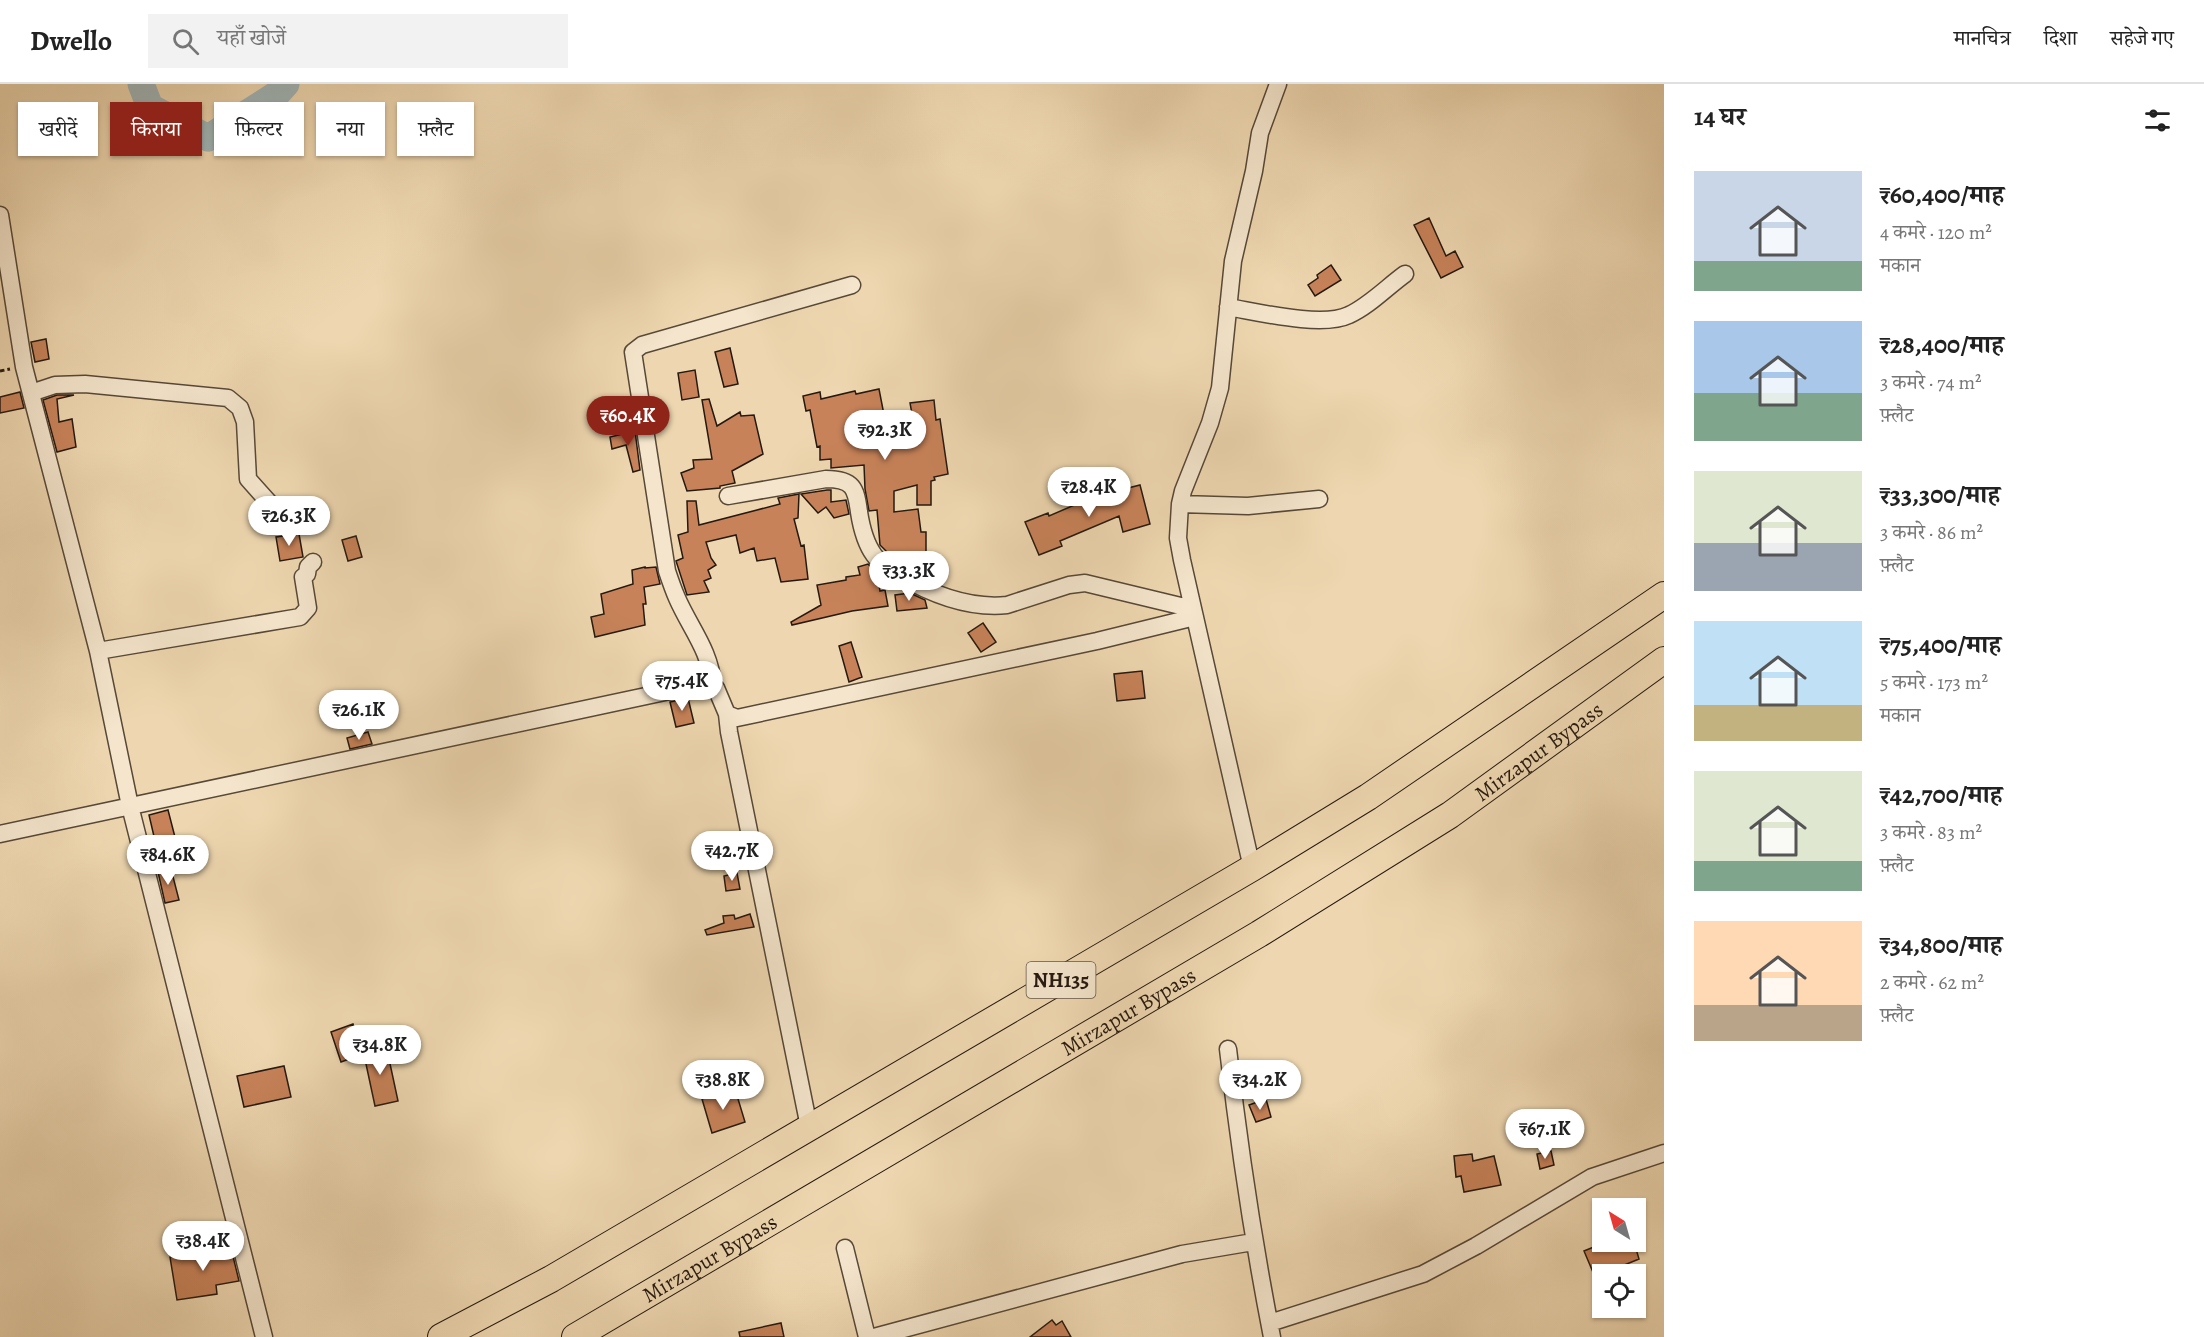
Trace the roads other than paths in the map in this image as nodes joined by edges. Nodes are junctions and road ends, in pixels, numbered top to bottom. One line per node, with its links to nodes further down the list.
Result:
1 (1278, 84): 5 (street)
2 (0, 215): 6 (street)
3 (1405, 274): 5 (street)
4 (852, 285): 16 (street)
5 (1228, 307): 9 (street)
6 (32, 393): 10 (street); 14 (street)
7 (728, 496): 13 (street)
8 (1319, 499): 9 (street)
9 (1180, 504): 13 (street)
10 (282, 518)
11 (313, 562): 14 (street)
12 (1664, 595): 20 (highway, NH135)
13 (1194, 613): 17 (street); 20 (street)
14 (98, 651): 18 (street)
15 (1664, 660): 29 (highway, Mirzapur Bypass / NH135)
16 (713, 685): 17 (street); 18 (street)
17 (727, 714): 22 (street)
18 (130, 806): 19 (street); 27 (street)
19 (0, 834)
20 (1252, 868): 28 (highway, NH135)
21 (1228, 1049): 24 (street)
22 (808, 1122)
23 (1664, 1153): 26 (street)
24 (1253, 1242): 26 (street); 31 (street)
25 (845, 1248): 30 (street)
26 (1271, 1330)
27 (264, 1337)
28 (441, 1337)
29 (575, 1337)
30 (867, 1337)
31 (874, 1337)

